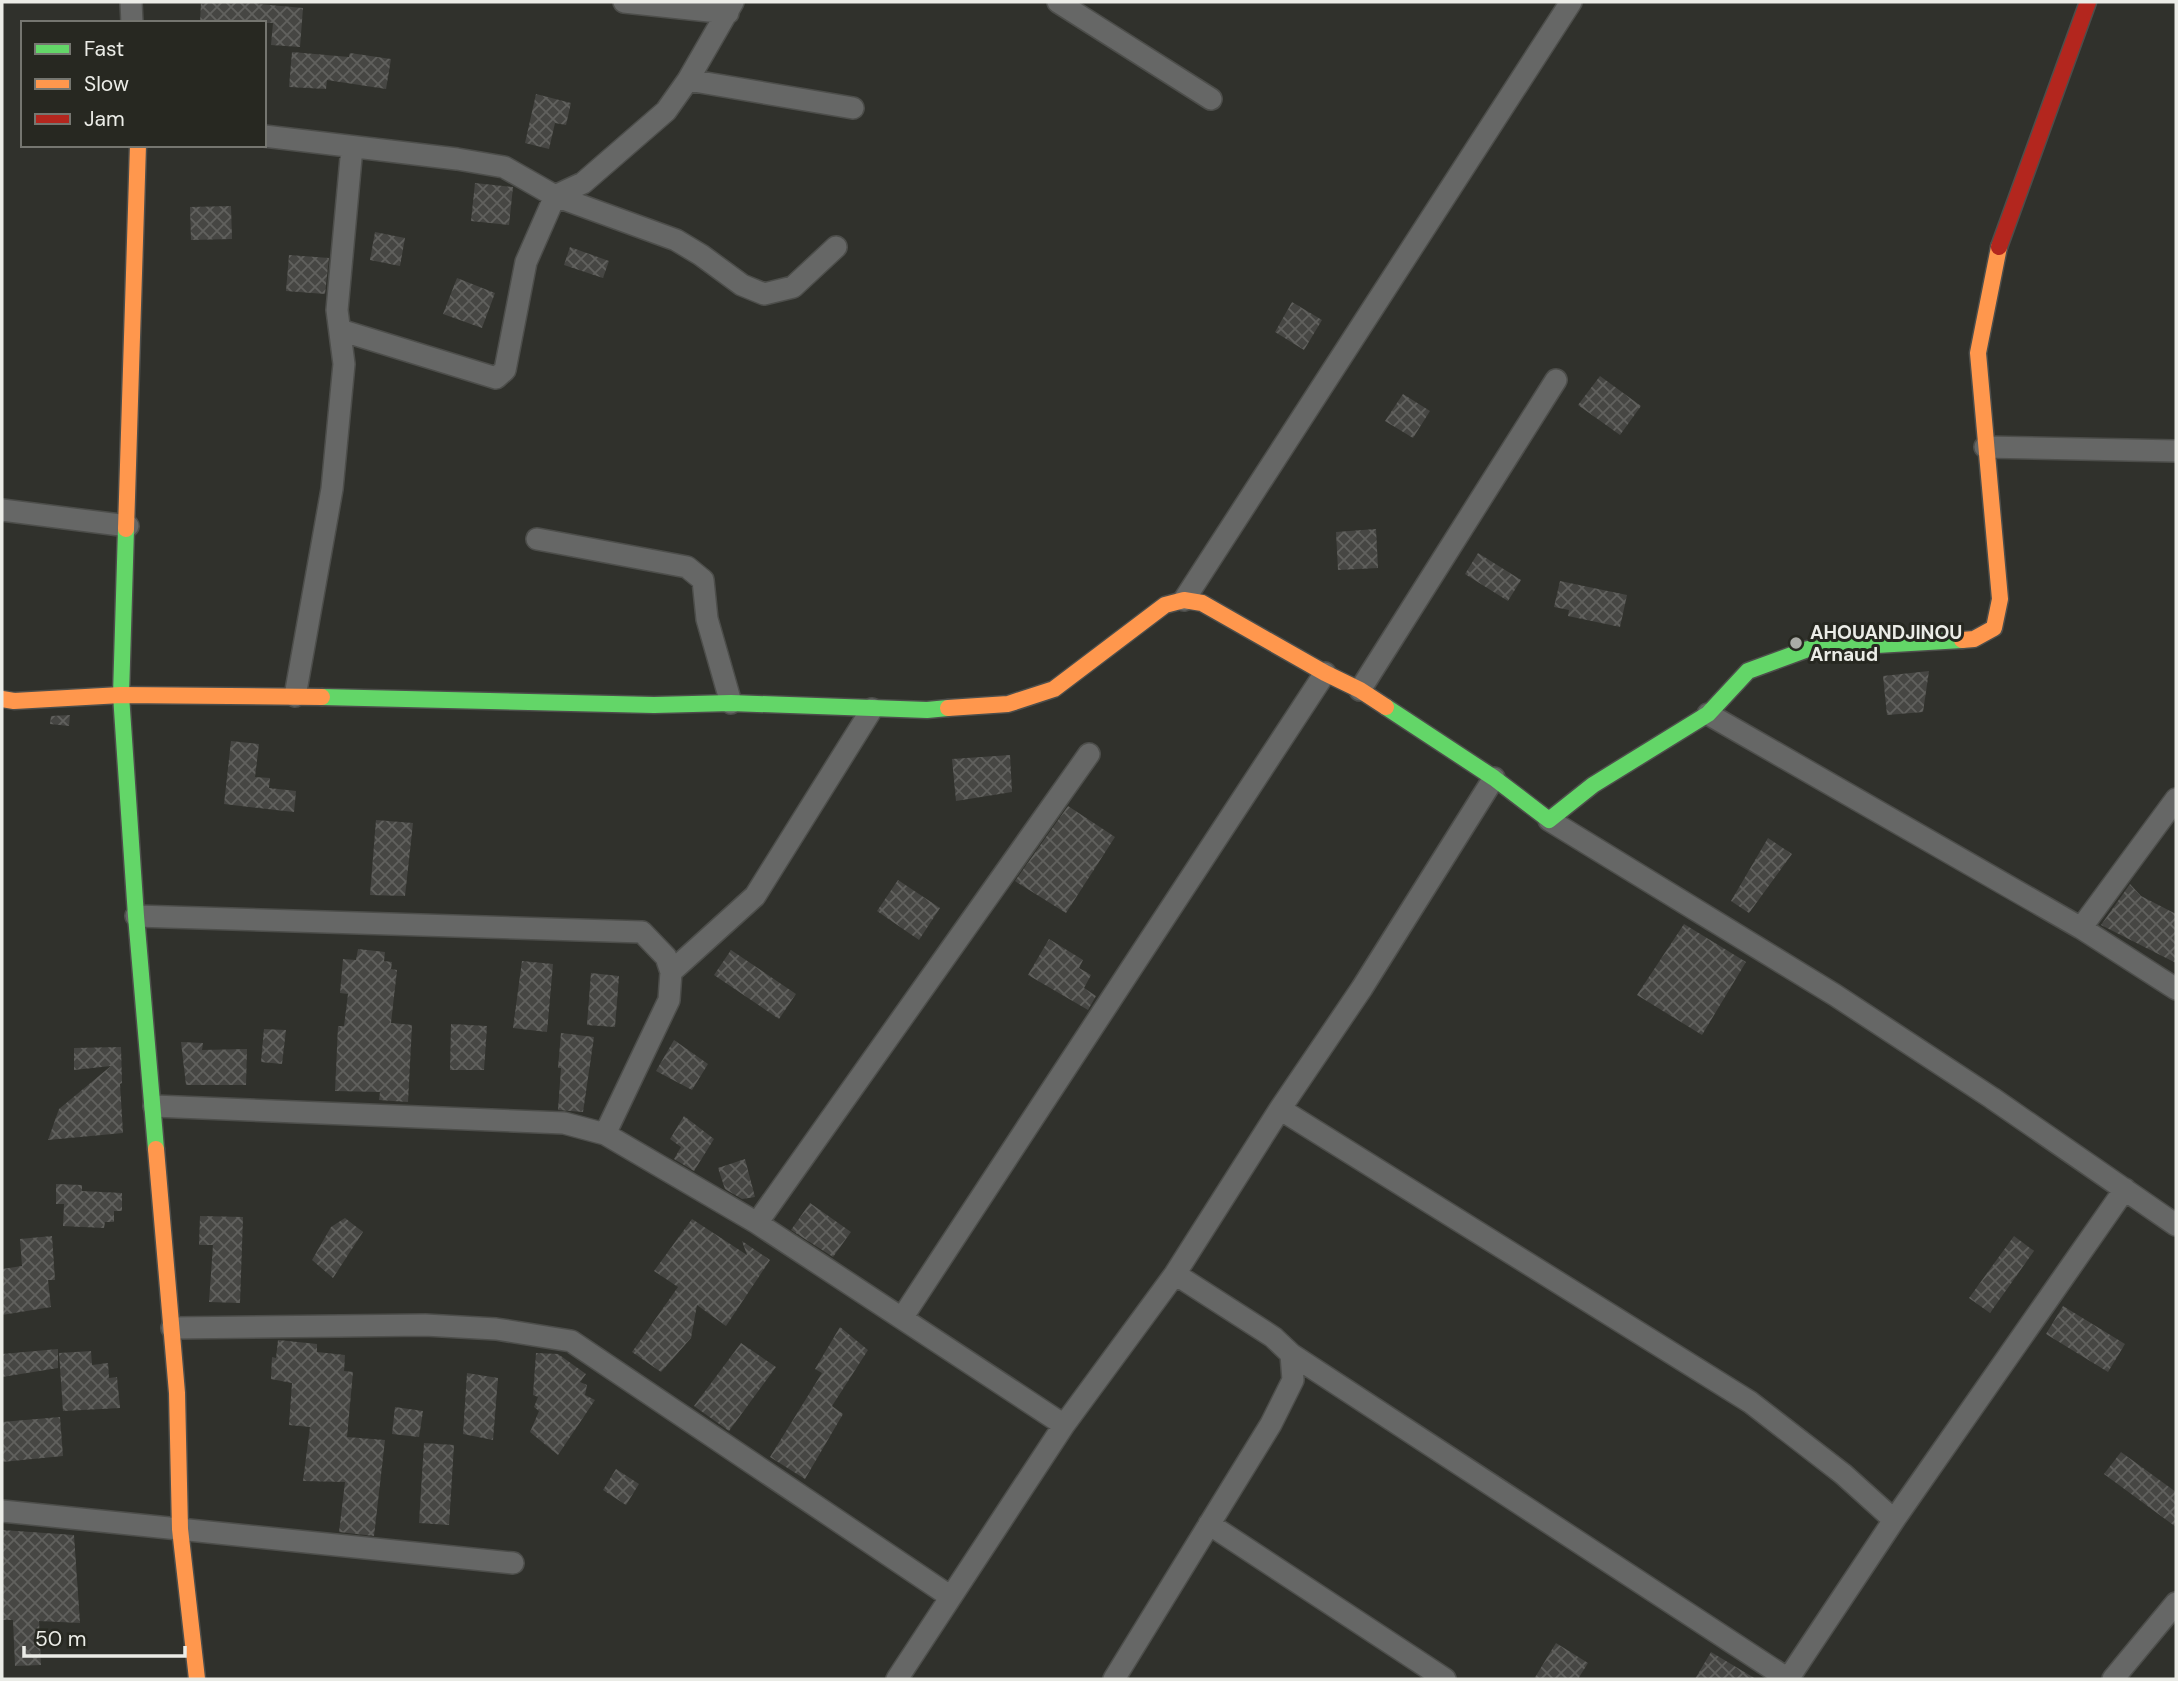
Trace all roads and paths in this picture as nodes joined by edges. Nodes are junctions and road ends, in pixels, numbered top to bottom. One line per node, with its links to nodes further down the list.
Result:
1 (131, 2): 7 (street)
2 (624, 2): 6 (street)
3 (1058, 2): 9 (street)
4 (1571, 2): 23 (street)
5 (2088, 2): 18 (street)
6 (731, 7): 8 (street)
7 (132, 21)
8 (688, 80): 10 (street); 14 (street)
9 (1211, 99)
10 (853, 108)
11 (266, 135): 13 (street)
12 (138, 147): 21 (street)
13 (352, 147): 14 (street); 16 (street)
14 (555, 196): 15 (street); 16 (street)
15 (836, 247)
16 (340, 330): 27 (street)
17 (1556, 380): 25 (street)
18 (1985, 447): 19 (street); 31 (street)
19 (2176, 452)
20 (2, 510): 21 (street)
21 (128, 526): 26 (street)
22 (537, 539): 29 (street)
23 (1184, 600): 24 (street); 30 (street)
24 (1325, 673): 25 (street); 47 (street)
25 (1360, 690): 33 (street)
26 (121, 695): 27 (street); 28 (street); 36 (street)
27 (295, 696): 29 (street)
28 (2, 699)
29 (731, 703): 30 (street)
30 (872, 709): 38 (street)
31 (1708, 714): 35 (street); 37 (street)
32 (1089, 754): 44 (street)
33 (1494, 778): 35 (street); 41 (street)
34 (2176, 799): 37 (street)
35 (1549, 820): 43 (street)
36 (136, 916): 38 (street); 40 (street)
37 (2081, 928): 39 (street)
38 (671, 972): 42 (street)
39 (2176, 989)
40 (154, 1106): 42 (street); 48 (street)
41 (1280, 1109): 46 (street); 52 (street)
42 (605, 1134): 44 (street)
43 (2125, 1189): 45 (street); 52 (street)
44 (757, 1223): 47 (street)
45 (2176, 1225)
46 (1175, 1274): 49 (street); 50 (street)
47 (902, 1318): 50 (street)
48 (172, 1328): 54 (street); 56 (street)
49 (1291, 1354): 53 (street); 62 (street)
50 (1064, 1425): 56 (street)
51 (2, 1511): 54 (street)
52 (1894, 1520): 62 (street)
53 (1209, 1524): 60 (street); 61 (street)
54 (180, 1529): 55 (street); 58 (street)
55 (513, 1563)
56 (951, 1597): 59 (street)
57 (2176, 1603): 63 (street)
58 (197, 1679)
59 (897, 1679)
60 (1114, 1679)
61 (1445, 1679)
62 (1788, 1679)
63 (2113, 1679)

